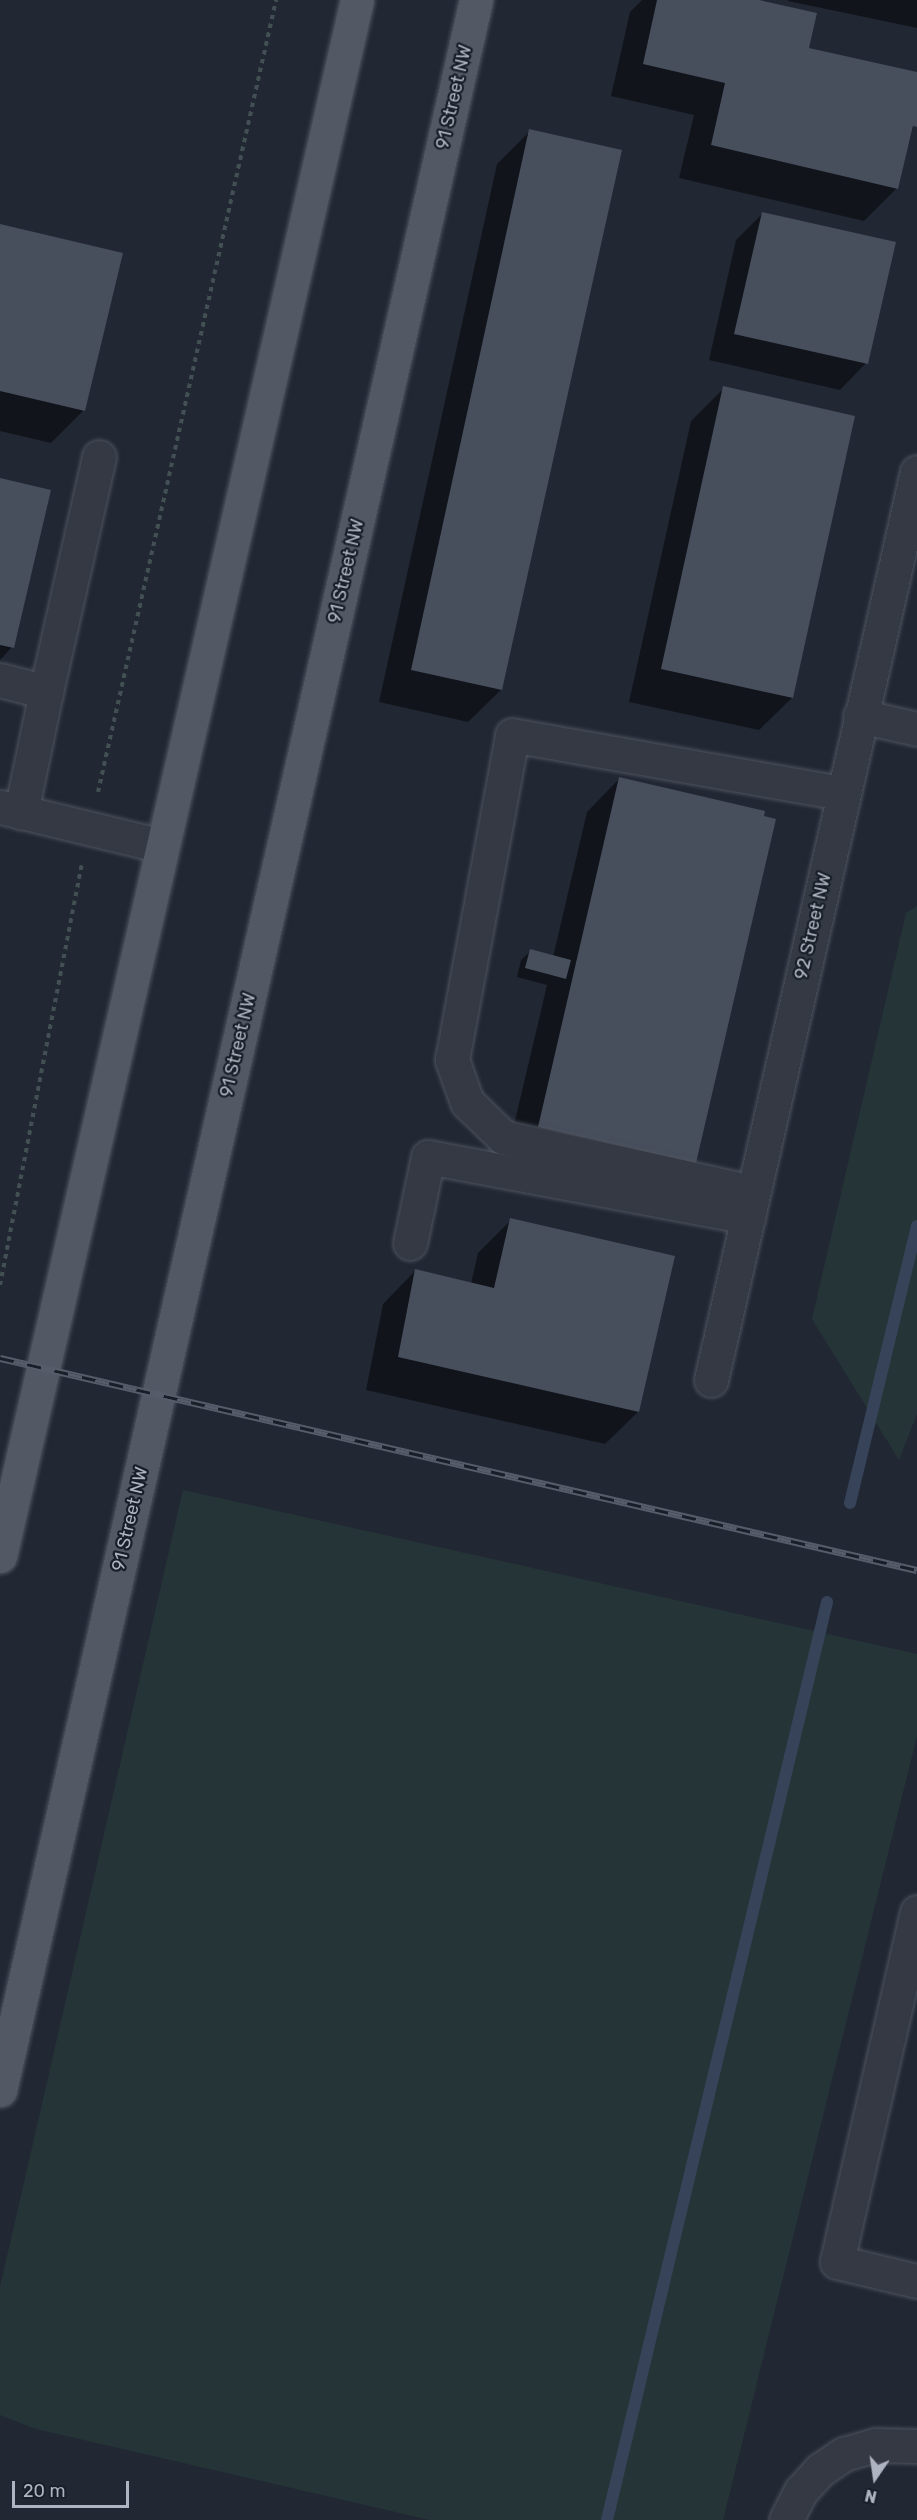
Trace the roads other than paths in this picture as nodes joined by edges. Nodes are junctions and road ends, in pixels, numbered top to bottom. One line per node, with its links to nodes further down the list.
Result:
1 (357, 0): 13 (main road)
2 (460, 0): 4 (main road)
3 (476, 0): 4 (main road, 91 Street NW)
4 (452, 106): 19 (main road, 91 Street NW)
5 (99, 457): 8 (street)
6 (917, 472): 9 (street, 92 Street NW)
7 (0, 680): 8 (street)
8 (46, 692): 12 (street)
9 (860, 716): 10 (street); 11 (street, 92 Street NW)
10 (917, 729)
11 (842, 793): 14 (street, 92 Street NW); 14 (street)
12 (11, 809): 13 (street)
13 (162, 846): 17 (main road)
14 (750, 1204): 15 (street); 16 (street, 92 Street NW)
15 (410, 1243)
16 (711, 1380)
17 (0, 1556)
18 (917, 1912): 20 (street)
19 (0, 2090)
20 (917, 2281)
21 (917, 2446): 22 (street)
22 (786, 2520)

